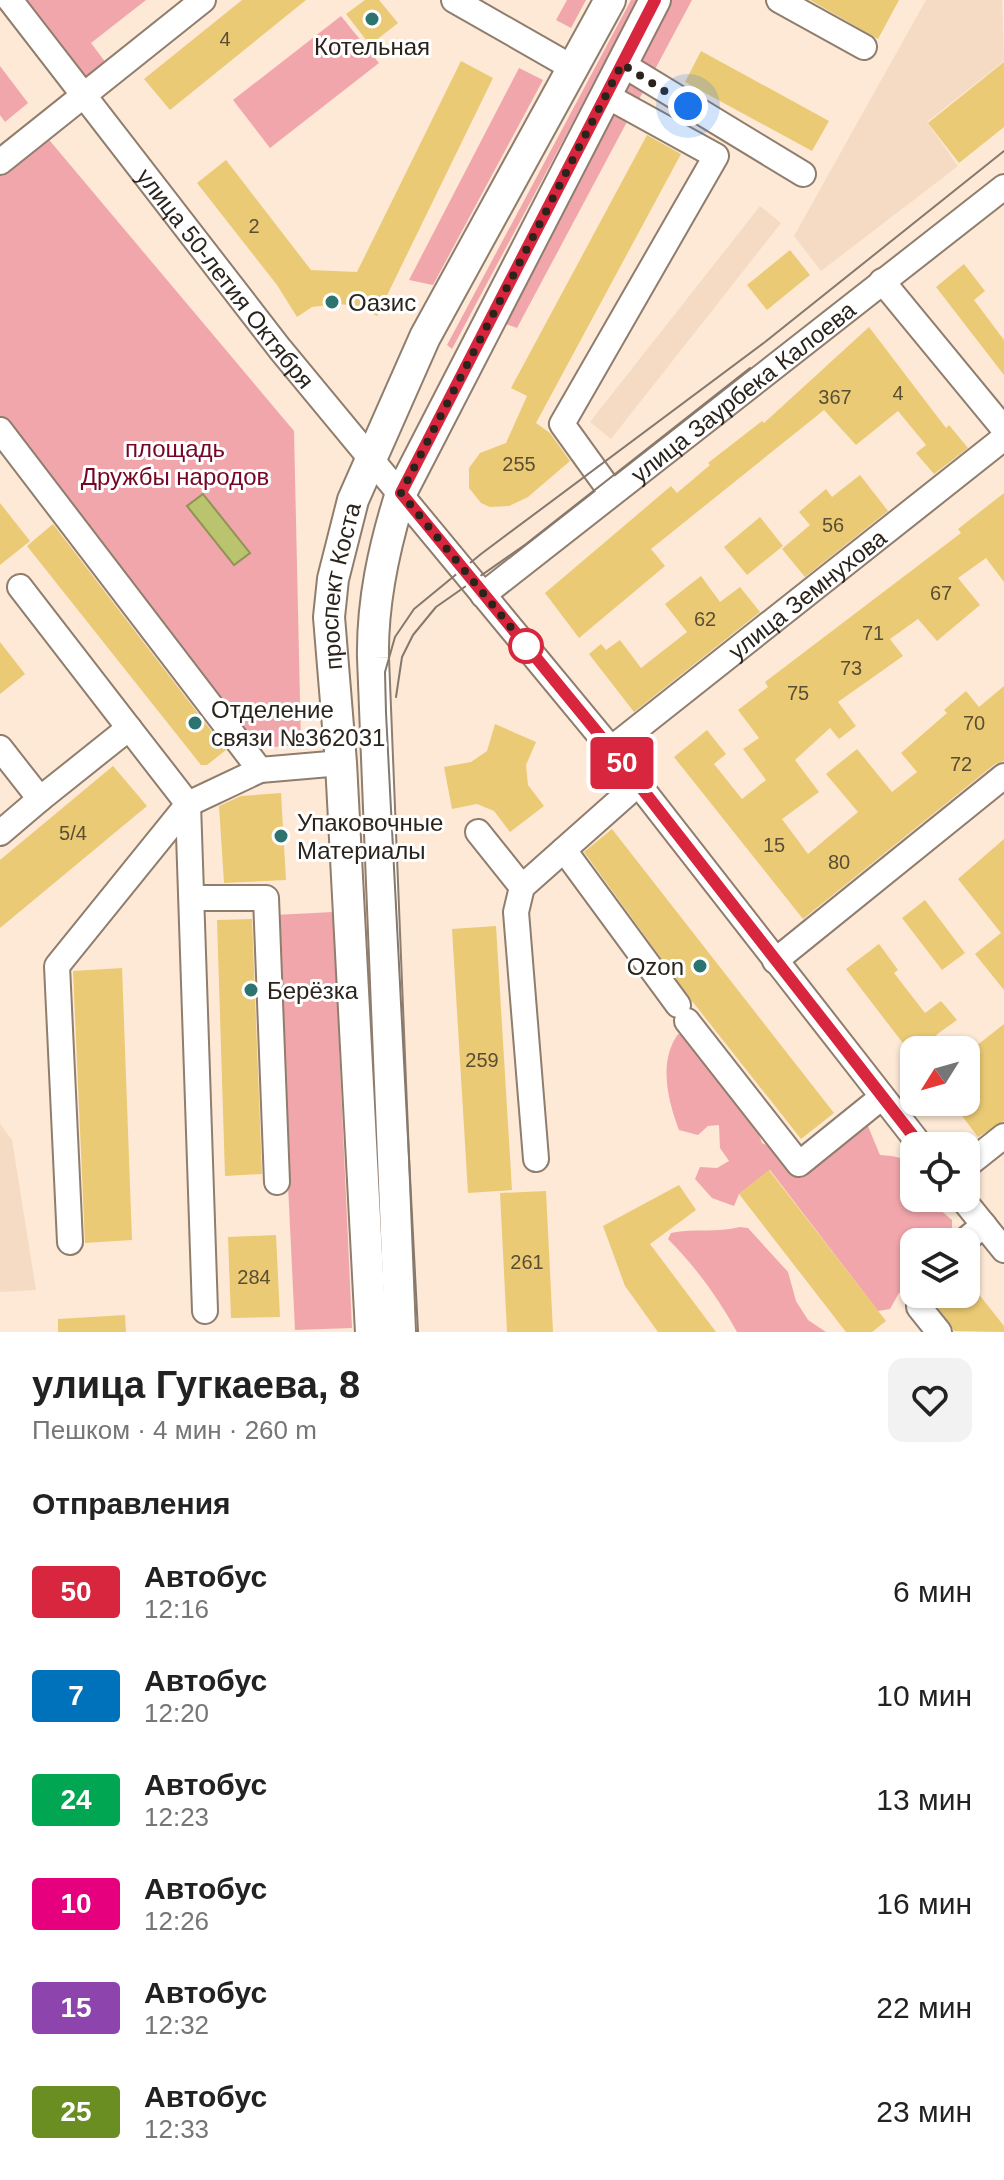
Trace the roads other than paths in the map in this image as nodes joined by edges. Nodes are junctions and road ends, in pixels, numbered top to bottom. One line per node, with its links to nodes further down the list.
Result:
1 (203, 0): 10 (street)
2 (454, 0): 9 (street)
3 (610, 0): 9 (main road, проспект Коста)
4 (655, 0): 8 (main road, проспект Коста)
5 (779, 0): 7 (street)
6 (22, 4): 10 (street, улица 50-летия Октября)
7 (864, 47)
8 (622, 64): 11 (main road, проспект Коста); 13 (street)
9 (573, 68): 19 (main road, проспект Коста)
10 (85, 96): 12 (street); 19 (street, улица 50-летия Октября)
11 (607, 96): 20 (street); 21 (main road, проспект Коста)
12 (0, 162)
13 (803, 174)
14 (1004, 187): 15 (street, улица Заурбека Калоева)
15 (882, 281): 16 (street); 20 (street, улица Заурбека Калоева)
16 (1004, 429)
17 (0, 430): 28 (street)
18 (1004, 438): 26 (street, улица Земнухова)
19 (371, 454): 21 (street, улица 50-летия Октября); 27 (main road, проспект Коста)
20 (611, 492): 23 (street, улица Заурбека Калоева)
21 (401, 493): 23 (street, улица 50-летия Октября); 53 (main road, проспект Коста)
22 (20, 587): 24 (street)
23 (483, 595): 26 (street, улица 50-летия Октября)
24 (129, 728): 31 (street); 32 (street)
25 (0, 748): 31 (street)
26 (611, 749): 30 (street, улица 50-летия Октября)
27 (341, 763): 28 (street); 52 (main road, проспект Коста)
28 (260, 770): 32 (street)
29 (1004, 776): 38 (street)
30 (638, 784): 35 (street); 38 (street, улица 50-летия Октября)
31 (40, 799): 34 (street)
32 (188, 804): 37 (street); 48 (street)
33 (478, 832): 36 (street)
34 (0, 833)
35 (564, 850): 36 (street); 39 (street)
36 (522, 887): 43 (street)
37 (192, 898): 44 (street); 51 (street)
38 (775, 961): 39 (street, улица 50-летия Октября)
39 (882, 1097): 40 (street, улица 50-летия Октября)
40 (910, 1132)
41 (1004, 1136): 42 (street)
42 (980, 1155)
43 (536, 1159)
44 (277, 1182)
45 (973, 1212): 46 (street)
46 (984, 1225): 47 (street); 49 (street)
47 (980, 1228)
48 (70, 1242)
49 (1004, 1250)
50 (920, 1308): 54 (street)
51 (205, 1311)
52 (371, 1332)
53 (400, 1332)
54 (939, 1332)

